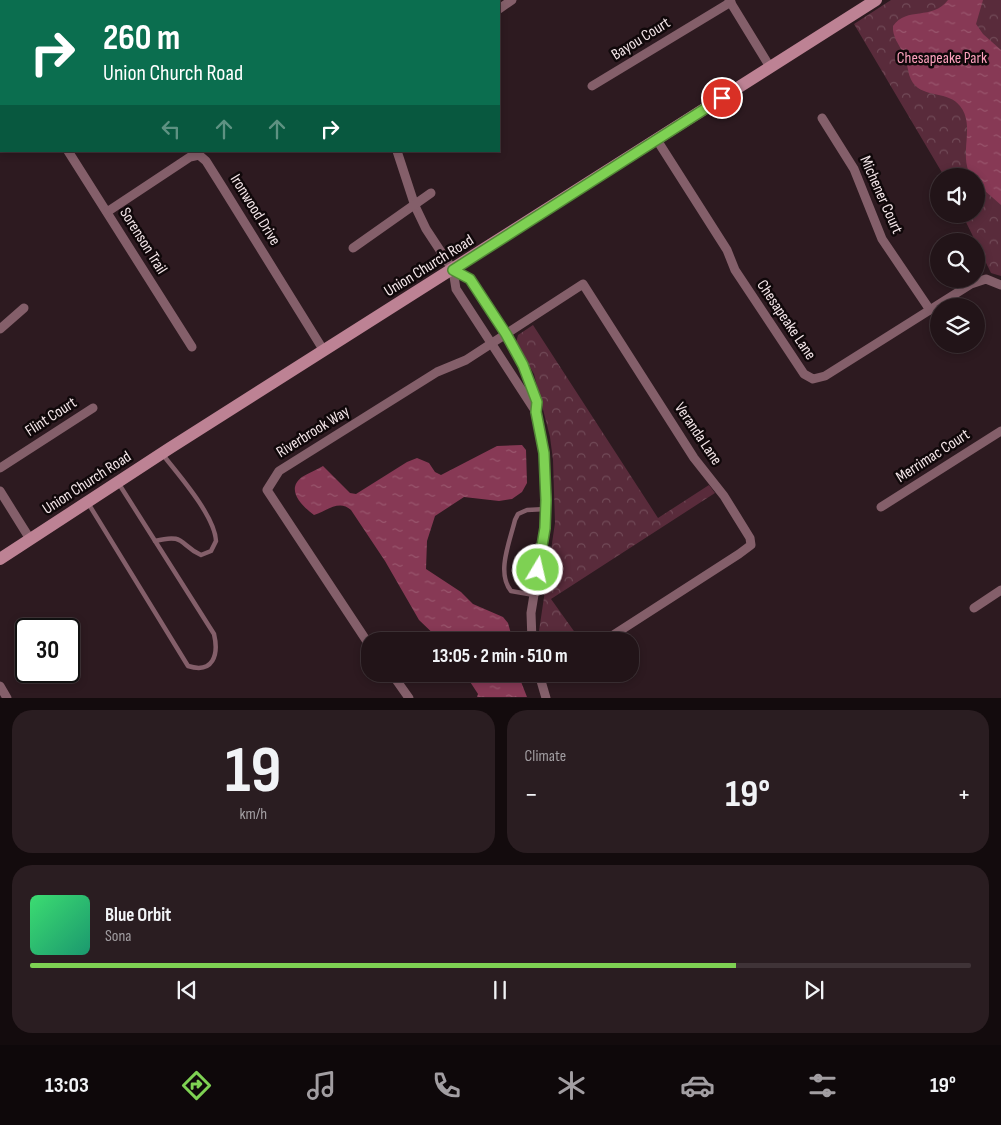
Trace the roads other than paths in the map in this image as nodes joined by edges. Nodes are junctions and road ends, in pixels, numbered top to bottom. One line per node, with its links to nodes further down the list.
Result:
1 (512, 0): 4 (street)
2 (876, 0): 5 (street, Union Church Road)
3 (730, 1): 5 (street); 6 (street, Bayou Court)
4 (500, 8)
5 (770, 67): 8 (street, Union Church Road)
6 (592, 86)
7 (822, 118): 19 (street, Michener Court)
8 (658, 140): 15 (street, Union Church Road); 19 (street, Chesapeake Lane)
9 (69, 152): 13 (street, Sorenson Trail)
10 (397, 152): 12 (street)
11 (431, 193): 12 (street)
12 (415, 206): 14 (street); 15 (street)
13 (107, 212): 23 (street, Sorenson Trail); 24 (street, Ironwood Drive)
14 (353, 248)
15 (453, 270): 21 (street); 22 (street); 24 (street, Union Church Road)
16 (1001, 285): 17 (street, Chesapeake Lane)
17 (949, 298)
18 (24, 308): 20 (street)
19 (930, 310)
20 (0, 329)
21 (506, 334): 22 (street, Veranda Lane); 26 (street); 43 (street, Veranda Lane)
22 (491, 343): 26 (street); 41 (street, Riverbrook Way)
23 (192, 347)
24 (324, 351): 28 (street, Union Church Road)
25 (93, 408): 29 (street, Flint Court)
26 (536, 412): 34 (street)
27 (1001, 431): 33 (street, Merrimac Court)
28 (162, 454): 30 (street, Union Church Road); 36 (lane)
29 (0, 468)
30 (118, 482): 32 (street, Union Church Road); 36 (lane)
31 (0, 491): 35 (street)
32 (87, 502): 35 (street, Union Church Road); 36 (lane)
33 (881, 507)
34 (546, 509): 39 (street); 39 (lane)
35 (30, 539): 37 (street, Union Church Road)
36 (155, 541)
37 (0, 559)
38 (1001, 590): 40 (street)
39 (534, 595): 42 (street)
40 (974, 608)
41 (361, 632)
42 (532, 632)
43 (618, 632)
44 (398, 682): 48 (street)
45 (541, 682): 49 (street)
46 (0, 686): 47 (street)
47 (7, 698)
48 (409, 698)
49 (546, 698)

